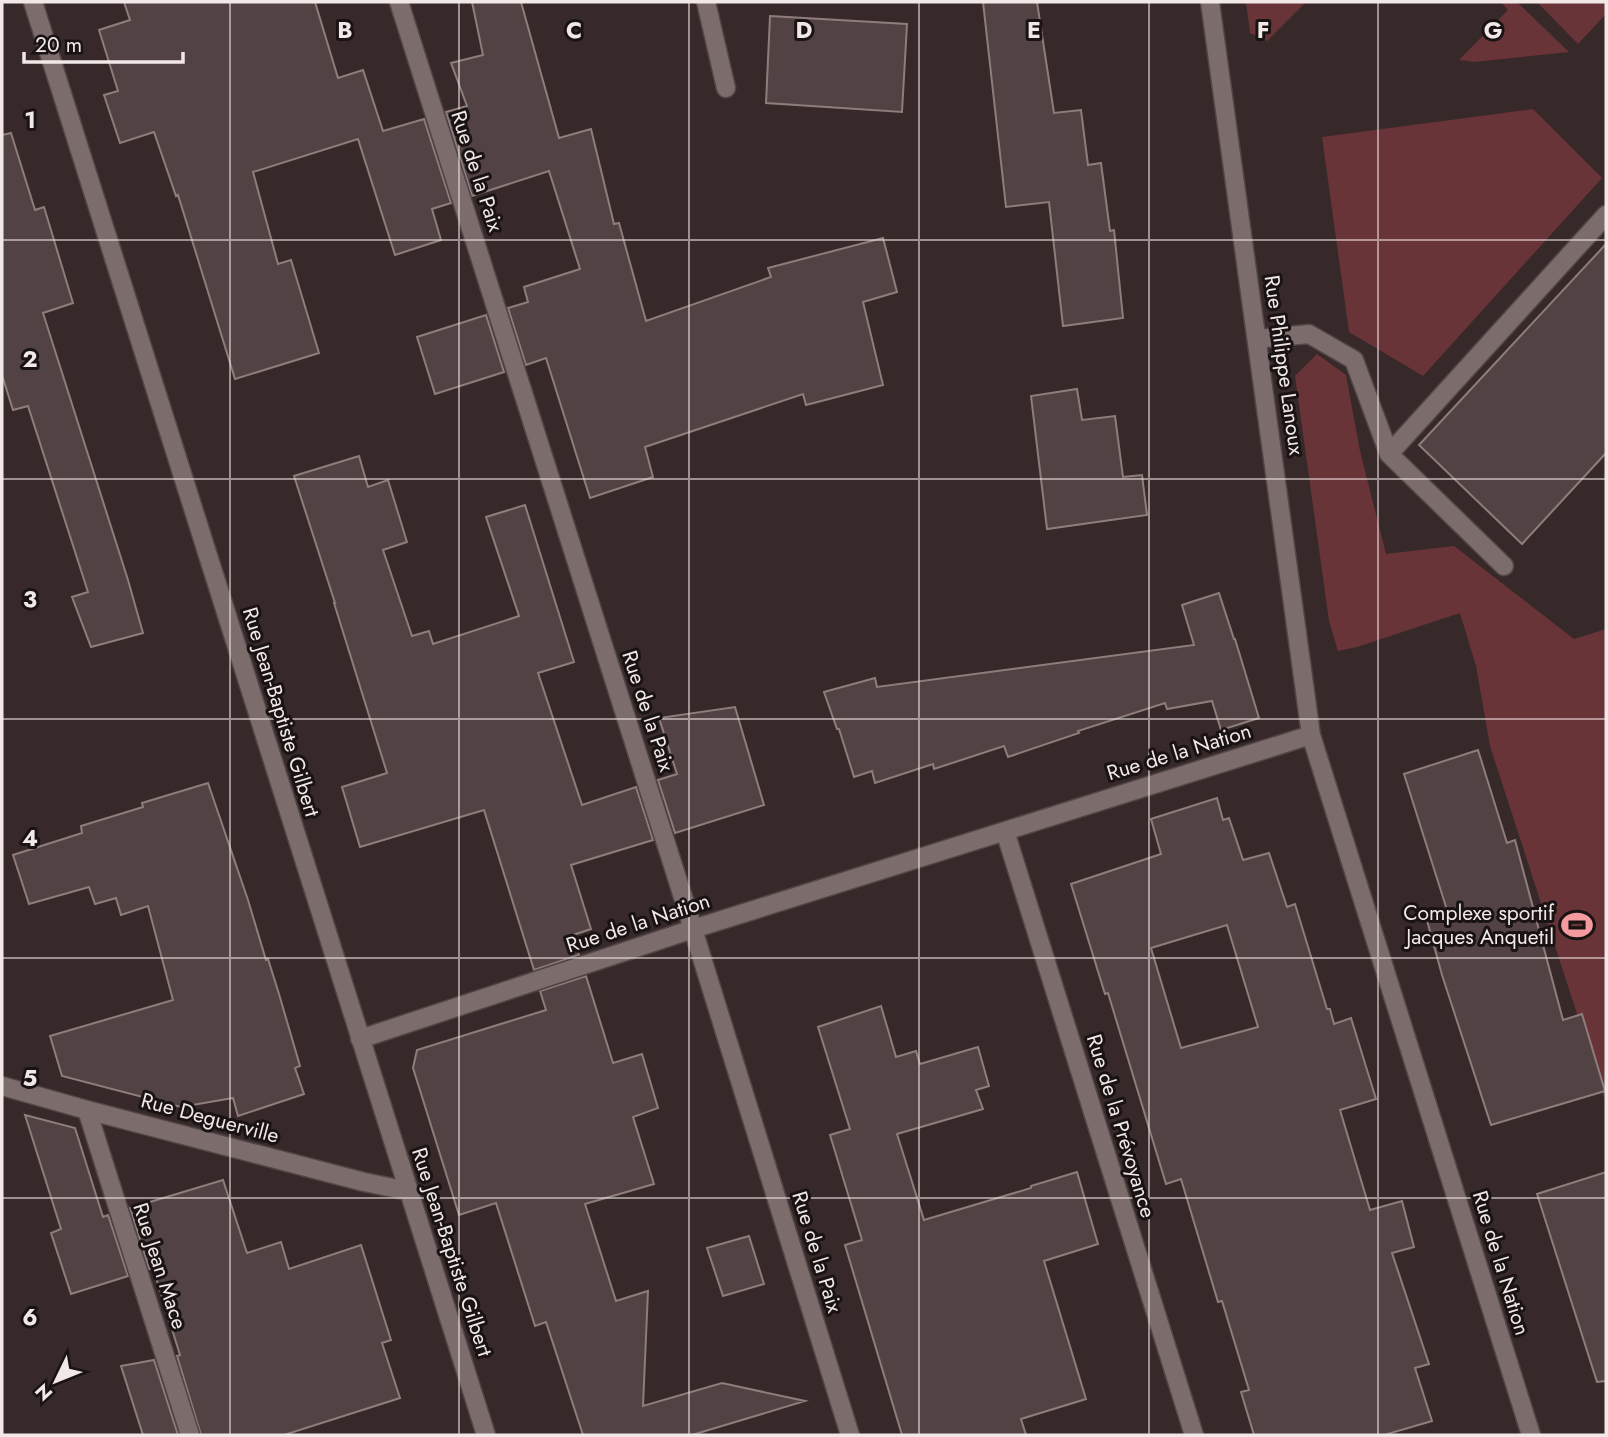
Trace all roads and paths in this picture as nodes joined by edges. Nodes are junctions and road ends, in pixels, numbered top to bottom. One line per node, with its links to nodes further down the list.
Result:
1 (33, 2): 13 (street, Rue Jean-Baptiste Gilbert)
2 (399, 2): 12 (street, Rue de la Paix)
3 (706, 2): 5 (street)
4 (1210, 2): 7 (street, Rue Philippe Lanoux)
5 (726, 88)
6 (1606, 215): 8 (street)
7 (1257, 339): 8 (street); 10 (street, Rue Philippe Lanoux)
8 (1389, 454): 9 (street)
9 (1504, 566)
10 (1311, 735): 11 (street, Rue de la Nation); 21 (street, Rue de la Nation)
11 (1005, 831): 12 (street, Rue de la Nation); 20 (street, Rue de la Prévoyance)
12 (693, 929): 13 (street, Rue de la Nation); 19 (street, Rue de la Paix)
13 (360, 1039): 16 (street, Rue Jean-Baptiste Gilbert)
14 (2, 1086): 15 (street, Rue Deguerville)
15 (86, 1110): 16 (street, Rue Deguerville); 17 (street, Rue Jean Mace)
16 (408, 1191): 18 (street, Rue Jean-Baptiste Gilbert)
17 (190, 1435)
18 (486, 1435)
19 (850, 1435)
20 (1194, 1435)
21 (1531, 1435)

